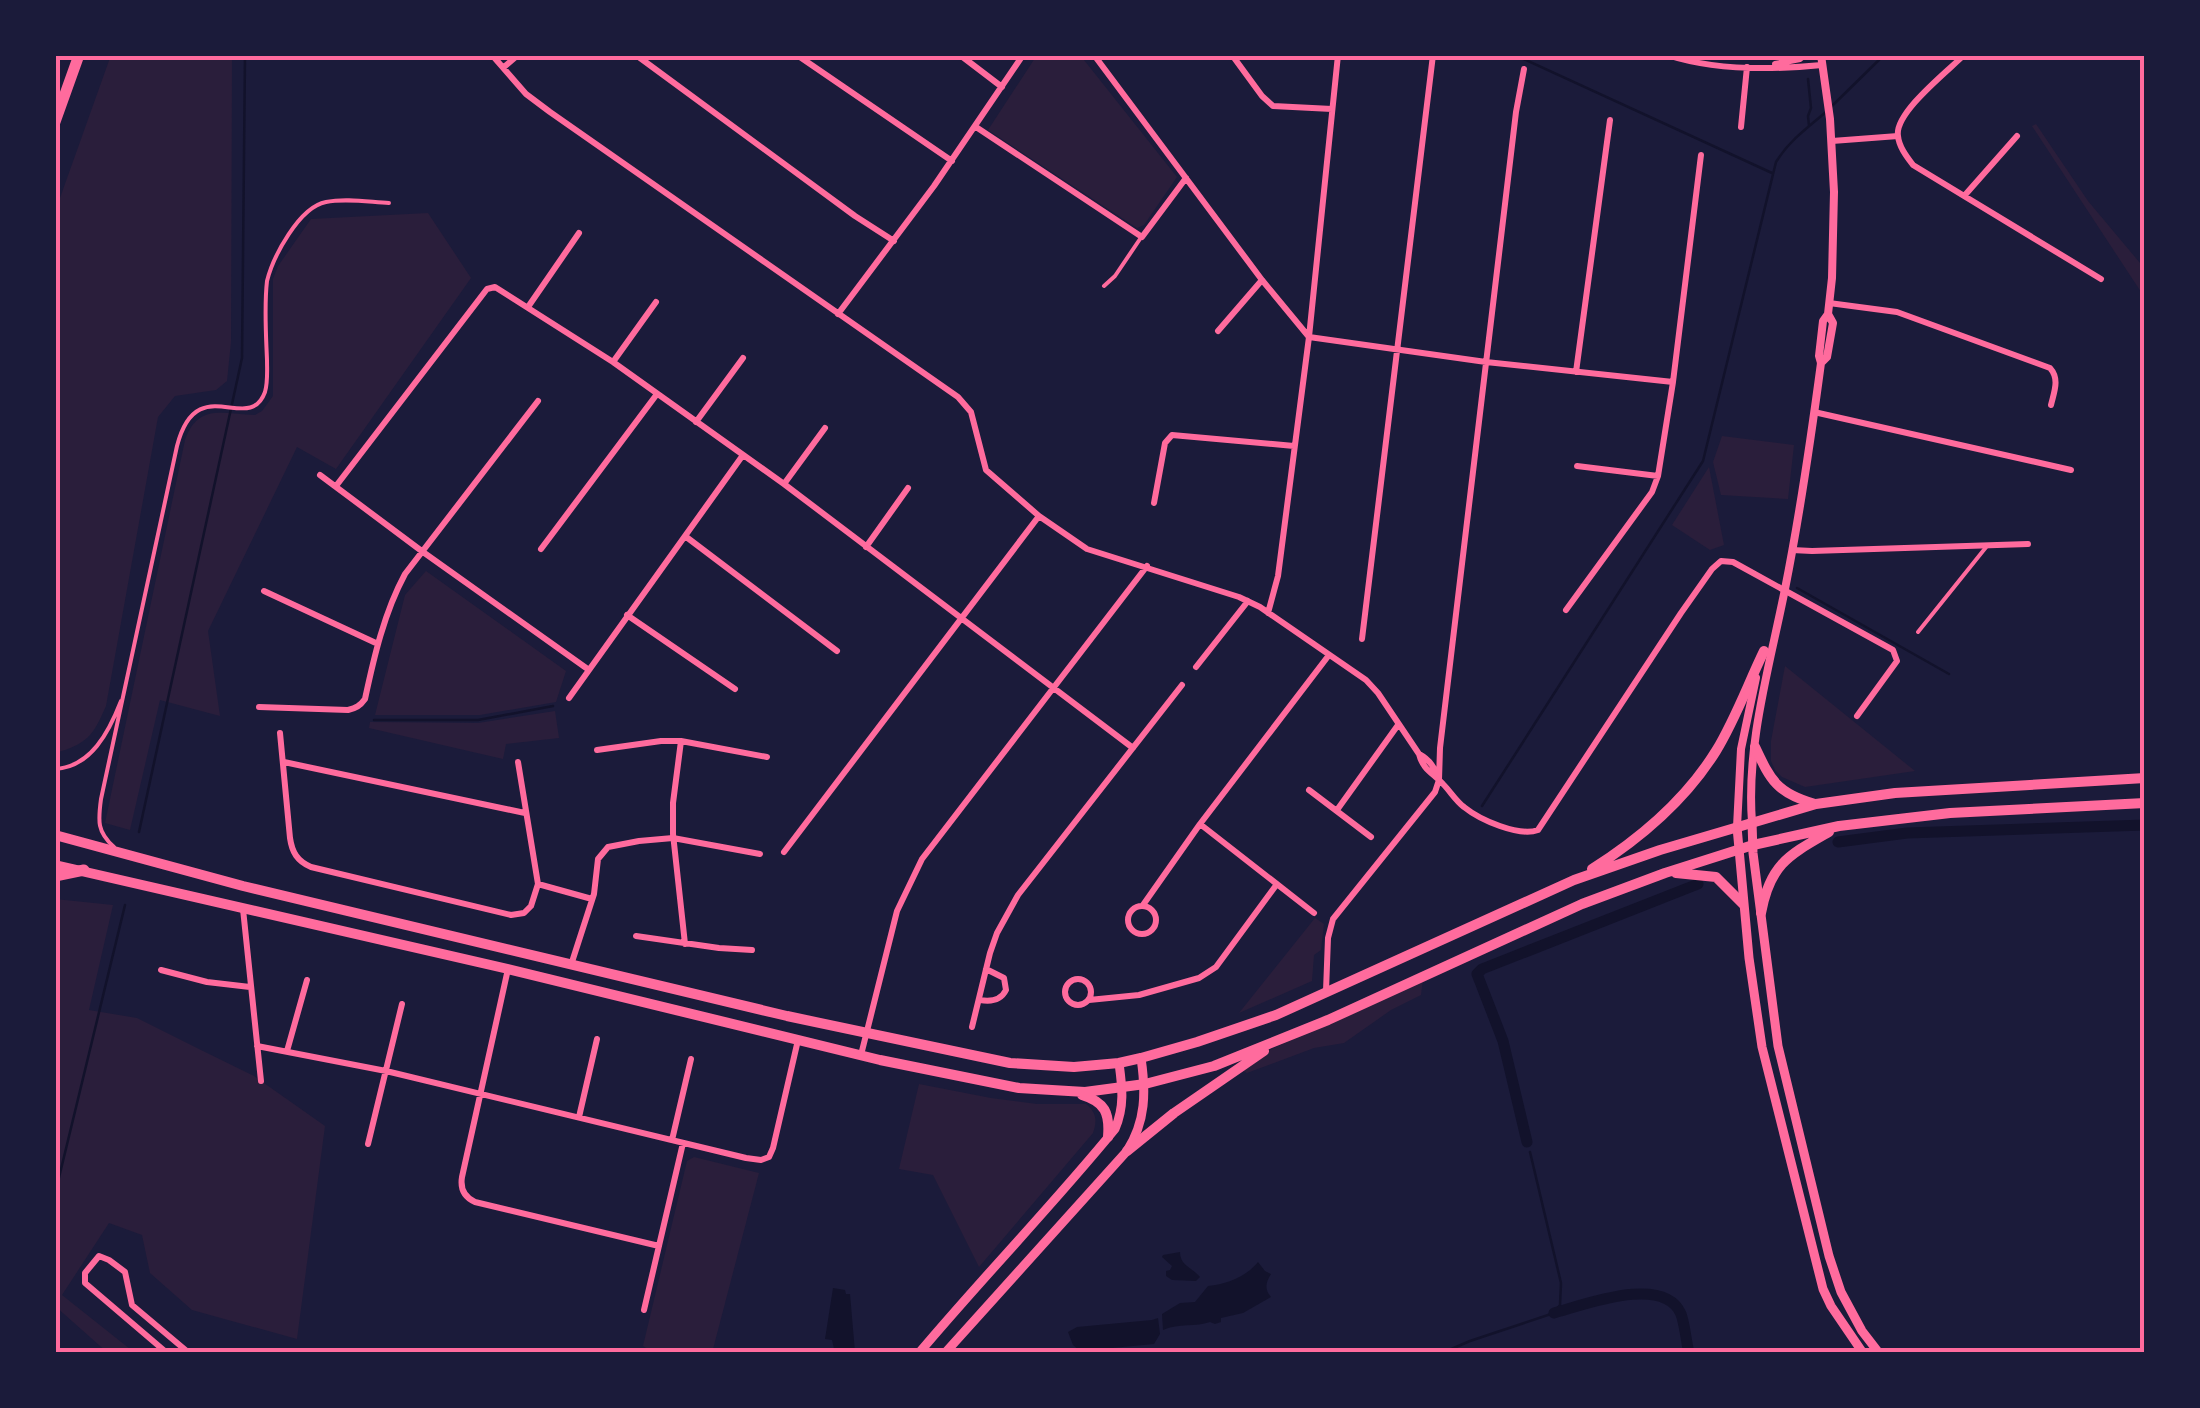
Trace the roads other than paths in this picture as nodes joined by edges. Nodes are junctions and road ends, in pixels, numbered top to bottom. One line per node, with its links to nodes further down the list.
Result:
1 (79, 55): 23 (highway)
2 (492, 55): 16 (street)
3 (518, 55): 16 (street)
4 (636, 55): 36 (street)
5 (797, 55): 30 (street)
6 (960, 55): 20 (street)
7 (1023, 55): 20 (street)
8 (1094, 55): 31 (street)
9 (1232, 55): 21 (street)
10 (1338, 55): 21 (street)
11 (1434, 55): 46 (street)
12 (1667, 55): 17 (street)
13 (1806, 55): 18 (street)
14 (1964, 55): 26 (street)
15 (1822, 60): 18 (street); 28 (street)
16 (504, 67): 43 (street)
17 (1747, 67): 18 (street); 25 (street)
18 (1770, 68)
19 (1524, 69): 49 (street)
20 (1002, 87): 24 (street)
21 (1332, 108): 45 (street)
22 (1610, 120): 50 (street)
23 (55, 122)
24 (976, 127): 30 (street); 35 (street)
25 (1740, 127)
26 (1898, 136): 28 (street); 32 (street)
27 (2017, 136): 32 (street)
28 (1832, 141): 42 (street)
29 (1701, 155): 51 (street)
30 (952, 161): 36 (street)
31 (1186, 178): 35 (street); 38 (street)
32 (1965, 195): 37 (street)
33 (389, 203): 96 (lane)
34 (579, 233): 41 (street)
35 (1142, 237): 39 (lane)
36 (894, 241): 43 (street)
37 (2101, 278)
38 (1262, 280): 44 (street); 45 (street)
39 (1104, 286)
40 (656, 302): 48 (street)
41 (528, 306): 48 (street); 65 (street)
42 (1829, 308): 54 (street); 55 (street)
43 (838, 314): 68 (street)
44 (1218, 332)
45 (1309, 336): 46 (street); 58 (street)
46 (1399, 349): 49 (street); 86 (street)
47 (743, 358): 56 (street)
48 (614, 362): 52 (street)
49 (1486, 362): 50 (street); 105 (street)
50 (1576, 372): 51 (street)
51 (1672, 382): 63 (street)
52 (657, 394): 56 (street); 73 (street)
53 (538, 401): 75 (street)
54 (2051, 404)
55 (1814, 412): 61 (street); 74 (street)
56 (696, 422): 59 (street)
57 (825, 428): 64 (street)
58 (1294, 446): 67 (street); 81 (street)
59 (743, 455): 64 (street); 69 (street)
60 (1577, 466): 63 (street)
61 (2071, 470)
62 (320, 475): 65 (street)
63 (1658, 476): 80 (street)
64 (784, 484): 72 (street)
65 (336, 486): 75 (street)
66 (908, 488): 72 (street)
67 (1154, 503)
68 (1039, 516): 76 (street); 83 (street)
69 (685, 536): 82 (street); 88 (street)
70 (2028, 544): 71 (street)
71 (1988, 546): 74 (street); 85 (lane)
72 (866, 547): 83 (street)
73 (541, 549)
74 (1792, 550): 77 (street)
75 (423, 552): 87 (street); 92 (street)
76 (1146, 566): 79 (street); 94 (street)
77 (1785, 590): 84 (street); 99 (street); 113 (street)
78 (264, 591): 87 (street)
79 (1248, 601): 81 (street); 91 (street)
80 (1566, 610)
81 (1268, 613): 90 (street)
82 (627, 615): 92 (street); 95 (street)
83 (960, 617): 94 (street); 128 (street)
84 (1778, 623): 89 (street); 103 (street)
85 (1918, 632)
86 (1362, 639)
87 (378, 644): 98 (street)
88 (837, 651)
89 (1764, 651): 122 (street); 135 (main road)
90 (1329, 654): 100 (street); 120 (street)
91 (1196, 667)
92 (589, 670): 97 (street)
93 (1182, 685): 104 (street)
94 (1054, 686): 104 (street); 158 (street)
95 (735, 689)
96 (124, 693): 111 (lane); 130 (lane)
97 (568, 698)
98 (259, 708)
99 (1857, 716)
100 (1398, 725): 107 (street); 117 (street)
101 (280, 733): 109 (street)
102 (681, 741): 106 (street); 108 (street); 125 (street)
103 (1755, 747): 116 (main road); 119 (street)
104 (1133, 748): 150 (street)
105 (1440, 748): 107 (street); 113 (street)
106 (597, 750)
107 (1420, 754): 113 (street)
108 (767, 757)
109 (284, 762): 118 (street); 136 (street)
110 (518, 762): 118 (street)
111 (55, 769)
112 (2145, 778): 116 (main road)
113 (1439, 780): 153 (street)
114 (1309, 790): 117 (street)
115 (2145, 803): 121 (main road)
116 (1816, 804): 119 (main road)
117 (1336, 810): 124 (street)
118 (525, 813): 136 (street)
119 (1752, 822): 122 (main road); 126 (main road)
120 (1200, 824): 137 (street); 140 (street)
121 (1838, 826): 126 (main road); 143 (main road)
122 (1737, 827): 127 (main road); 135 (main road)
123 (55, 835): 130 (main road)
124 (1371, 837)
125 (673, 838): 129 (street); 138 (street); 145 (street)
126 (1753, 845): 127 (main road); 143 (main road)
127 (1739, 849): 133 (main road); 139 (main road)
128 (784, 852)
129 (760, 854)
130 (127, 855): 147 (main road)
131 (55, 865): 132 (main road)
132 (84, 870): 134 (highway); 141 (main road)
133 (1664, 873): 139 (main road); 160 (main road)
134 (55, 876)
135 (1574, 880): 153 (main road)
136 (538, 884): 138 (street)
137 (1277, 884): 142 (street); 155 (street)
138 (592, 899): 147 (street)
139 (1743, 904): 189 (main road)
140 (1143, 905): 140 (street)
141 (243, 907): 148 (main road); 152 (street)
142 (1314, 913)
143 (1761, 913): 190 (main road)
144 (636, 936): 145 (street)
145 (686, 944): 146 (street)
146 (752, 950)
147 (571, 966): 158 (main road)
148 (508, 969): 161 (main road); 173 (street)
149 (160, 970): 152 (street)
150 (986, 970): 154 (street); 154 (street)
151 (307, 980): 163 (street)
152 (250, 987): 162 (street)
153 (1326, 992): 165 (main road)
154 (980, 1000): 157 (street)
155 (1088, 1000): 155 (street)
156 (402, 1004): 168 (street)
157 (972, 1027)
158 (867, 1032): 164 (street); 167 (main road)
159 (597, 1039): 174 (street)
160 (1281, 1039): 170 (main road); 179 (main road)
161 (798, 1040): 164 (main road); 177 (street)
162 (257, 1046): 163 (street); 169 (street)
163 (287, 1051): 168 (street)
164 (861, 1055): 172 (main road)
165 (1141, 1058): 167 (main road); 170 (main road)
166 (691, 1059): 176 (street)
167 (1118, 1063): 171 (main road)
168 (386, 1071): 173 (street); 178 (street)
169 (261, 1081)
170 (1145, 1084): 171 (main road); 179 (main road)
171 (1122, 1089): 172 (main road); 175 (main road)
172 (1071, 1092): 175 (main road)
173 (480, 1094): 174 (street); 180 (street)
174 (579, 1117): 176 (street)
175 (1108, 1136): 181 (main road)
176 (672, 1140): 177 (street)
177 (684, 1143): 180 (street)
178 (368, 1144)
179 (1127, 1151): 182 (main road)
180 (659, 1246): 183 (street)
181 (1000, 1258): 182 (main road); 187 (main road)
182 (1020, 1269): 188 (main road)
183 (644, 1310)
184 (177, 1350): 185 (street); 186 (street)
185 (167, 1353)
186 (189, 1353)
187 (919, 1353)
188 (945, 1353)
189 (1863, 1353)
190 (1879, 1353)

